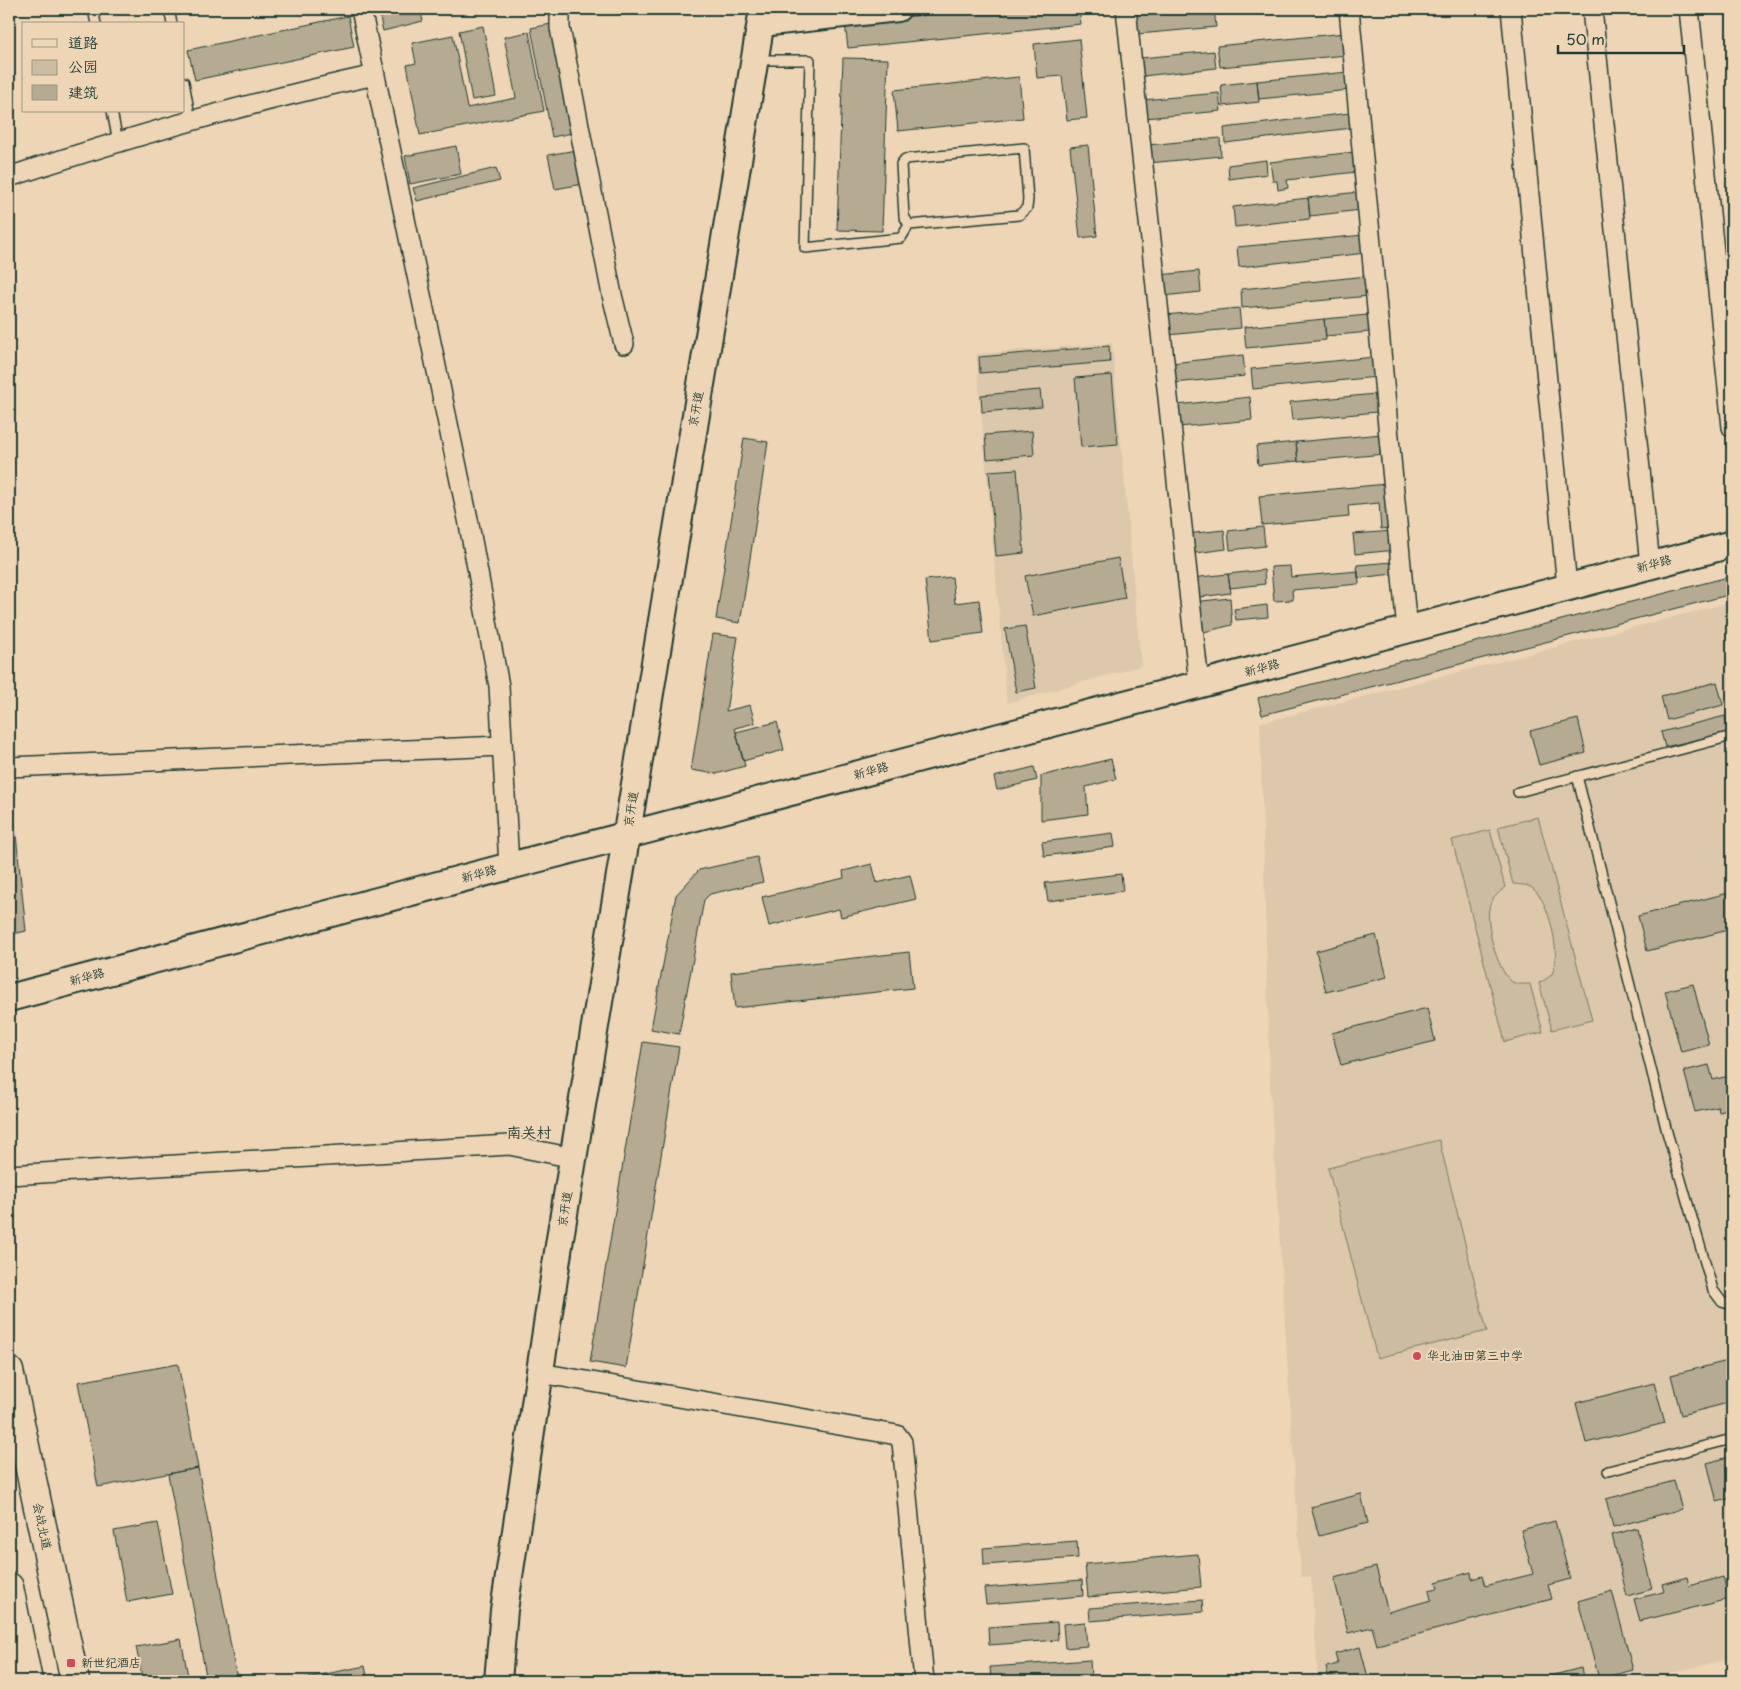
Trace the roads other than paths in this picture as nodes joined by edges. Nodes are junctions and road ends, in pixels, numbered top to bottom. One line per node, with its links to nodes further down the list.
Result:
1 (93, 9): 12 (lane)
2 (169, 9): 13 (lane)
3 (361, 9): 15 (street)
4 (560, 9): 22 (street)
5 (898, 9): 11 (street)
6 (1126, 9): 28 (street)
7 (1349, 9): 27 (street)
8 (1511, 9): 26 (street)
9 (1592, 9): 25 (street)
10 (1690, 9): 23 (street)
11 (762, 16): 14 (main road, 京开道)
12 (96, 22)
13 (172, 22)
14 (755, 60): 21 (lane); 34 (main road, 京开道)
15 (375, 75): 18 (street); 30 (street)
16 (185, 87): 18 (lane)
17 (112, 112): 19 (lane)
18 (192, 122): 19 (street)
19 (118, 142): 20 (street)
20 (9, 177)
21 (909, 225): 21 (lane)
22 (624, 344)
23 (1732, 427)
24 (1732, 544): 25 (main road, 新华路)
25 (1650, 565): 26 (main road, 新华路)
26 (1568, 587): 27 (main road, 新华路)
27 (1407, 630): 28 (main road, 新华路)
28 (1199, 684): 34 (main road, 新华路)
29 (1732, 736): 32 (lane)
30 (502, 746): 31 (street); 35 (street)
31 (9, 767)
32 (1577, 776): 33 (lane); 39 (lane)
33 (1518, 792)
34 (626, 835): 35 (main road, 新华路); 37 (main road, 京开道)
35 (509, 866): 36 (main road, 新华路)
36 (9, 998)
37 (574, 1158): 38 (street); 41 (main road, 京开道)
38 (9, 1175)
39 (1732, 1305)
40 (9, 1371): 47 (main road, 会战北道)
41 (540, 1372): 45 (main road, 京开道); 50 (street)
42 (1732, 1439): 43 (lane)
43 (1608, 1471)
44 (9, 1587): 46 (main road)
45 (504, 1610): 48 (main road); 49 (main road)
46 (28, 1681)
47 (75, 1681)
48 (483, 1681)
49 (498, 1681)
50 (924, 1681)

